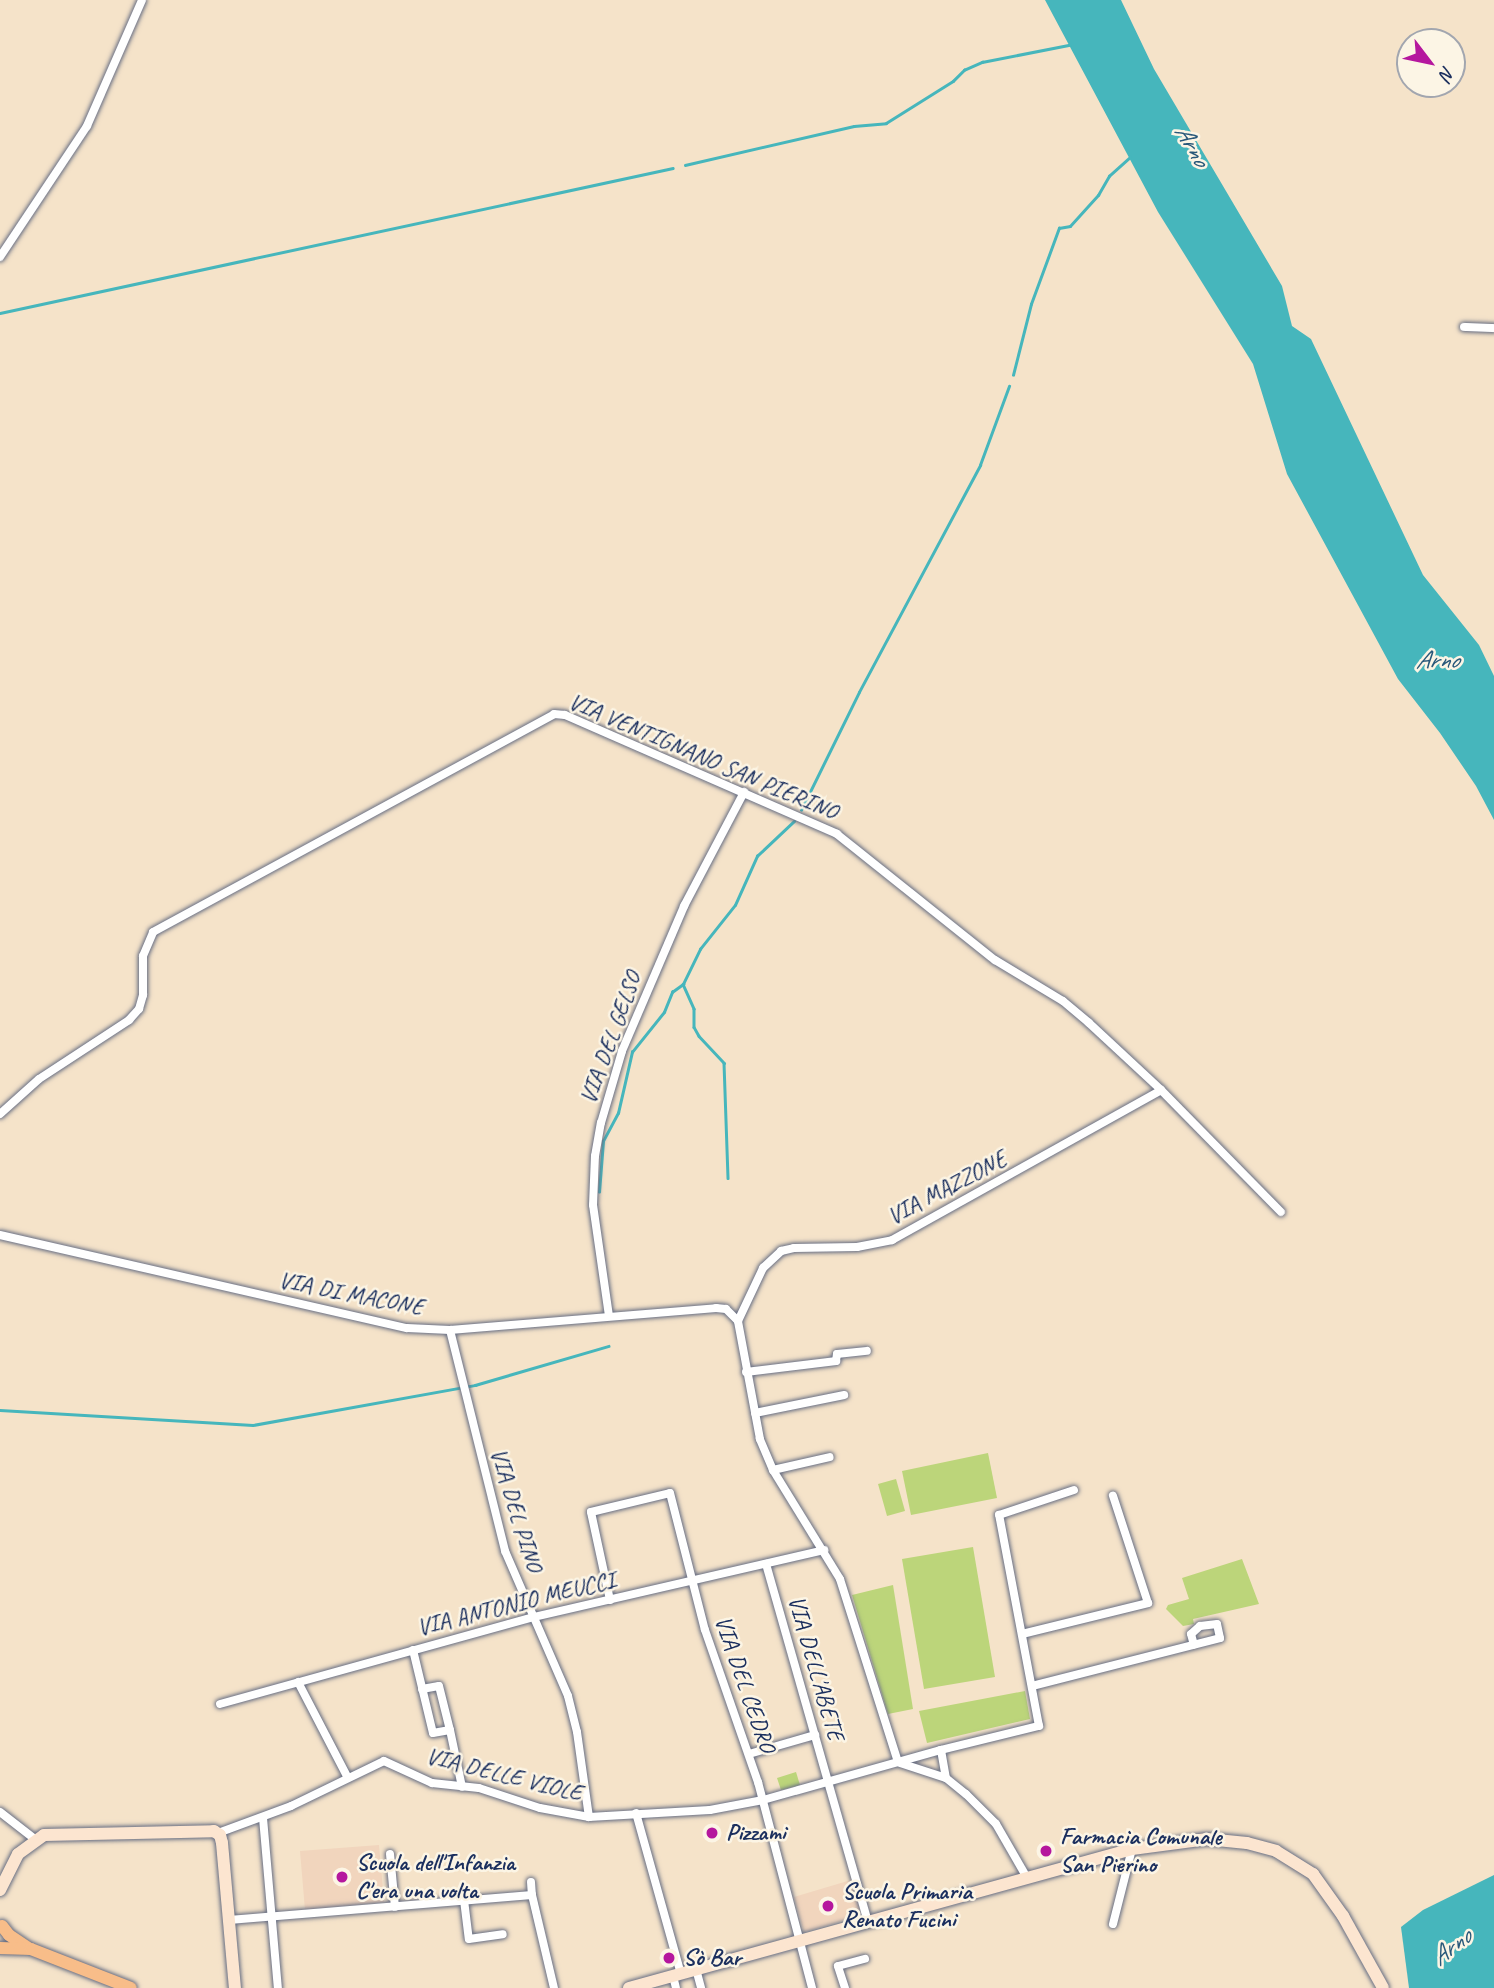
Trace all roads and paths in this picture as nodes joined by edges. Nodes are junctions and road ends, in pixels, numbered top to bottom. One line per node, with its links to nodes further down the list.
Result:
1 (142, 0): 2 (street)
2 (0, 257)
3 (1464, 327): 4 (street)
4 (1494, 328)
5 (744, 792): 6 (street, VIA VENTIGNANO SAN PIERINO); 7 (street, VIA VENTIGNANO SAN PIERINO); 10 (street, VIA DEL GELSO)
6 (1161, 1090): 8 (street, VIA VENTIGNANO SAN PIERINO); 11 (street, VIA MAZZONE)
7 (0, 1114)
8 (1282, 1212)
9 (0, 1236): 12 (street, VIA DI MACONE)
10 (609, 1316): 11 (street, VIA DI MACONE); 12 (street, VIA DI MACONE)
11 (738, 1321): 14 (street)
12 (450, 1330): 25 (street, VIA DEL PINO)
13 (867, 1351): 14 (street)
14 (746, 1371): 16 (street)
15 (844, 1395): 16 (street)
16 (755, 1413): 18 (street)
17 (830, 1457): 18 (street)
18 (774, 1470): 21 (street)
19 (1074, 1490): 26 (street)
20 (1114, 1496): 26 (street)
21 (824, 1550): 22 (street, VIA ANTONIO MEUCCI); 37 (street)
22 (766, 1564): 23 (street, VIA ANTONIO MEUCCI); 34 (street, VIA DELL'ABETE)
23 (692, 1580): 24 (street, VIA ANTONIO MEUCCI); 24 (street, VIA DEL CEDRO); 36 (street, VIA DEL CEDRO)
24 (610, 1600): 25 (street, VIA ANTONIO MEUCCI)
25 (534, 1617): 28 (street, VIA ANTONIO MEUCCI); 45 (street, VIA DEL PINO)
26 (1022, 1634): 30 (street)
27 (1194, 1645): 30 (street)
28 (413, 1650): 29 (street, VIA ANTONIO MEUCCI); 31 (street)
29 (298, 1682): 32 (street, VIA ANTONIO MEUCCI); 38 (street)
30 (1032, 1686): 35 (street, VIA DELLE VIOLE)
31 (422, 1689): 33 (street); 33 (street)
32 (220, 1704)
33 (450, 1730): 41 (street)
34 (815, 1735): 36 (street); 40 (street, VIA DELL'ABETE)
35 (941, 1749): 37 (street, VIA DELLE VIOLE); 39 (street)
36 (749, 1754): 42 (street, VIA DEL CEDRO)
37 (898, 1762): 39 (street); 40 (street, VIA DELLE VIOLE)
38 (348, 1777): 41 (street, VIA DELLE VIOLE); 46 (street, VIA DELLE VIOLE)
39 (946, 1778): 51 (street)
40 (828, 1783): 42 (street, VIA DELLE VIOLE); 60 (street, VIA DELL'ABETE)
41 (462, 1787): 45 (street, VIA DELLE VIOLE)
42 (763, 1800): 44 (street, VIA DELLE VIOLE); 64 (street, VIA DEL CEDRO)
43 (0, 1812): 48 (street)
44 (636, 1812): 45 (street, VIA DELLE VIOLE); 70 (street)
45 (589, 1817)
46 (263, 1818): 47 (street, VIA DELLE VIOLE); 58 (street)
47 (218, 1833): 48 (street, VIA DELLE VIOLE); 59 (street)
48 (36, 1840): 53 (street)
49 (1132, 1849): 51 (street); 62 (street); 79 (street)
50 (390, 1854): 57 (street)
51 (1026, 1876): 60 (street)
52 (531, 1882): 54 (street)
53 (2, 1887): 56 (street)
54 (532, 1895): 55 (street); 74 (street)
55 (464, 1900): 57 (street); 63 (street)
56 (0, 1904)
57 (396, 1907): 58 (street)
58 (272, 1917): 59 (street); 73 (street)
59 (229, 1920): 72 (street)
60 (868, 1921): 64 (street)
61 (1, 1924): 65 (main road); 67 (main road)
62 (1113, 1924)
63 (503, 1934)
64 (799, 1941): 69 (street); 77 (street, VIA DEL CEDRO)
65 (0, 1942)
66 (0, 1948): 67 (main road)
67 (31, 1950): 71 (main road)
68 (865, 1959): 78 (street)
69 (696, 1969): 70 (street); 76 (street)
70 (677, 1979): 75 (street)
71 (131, 1988)
72 (235, 1988)
73 (278, 1988)
74 (554, 1988)
75 (629, 1988)
76 (701, 1988)
77 (812, 1988)
78 (845, 1988)
79 (1383, 1988)

